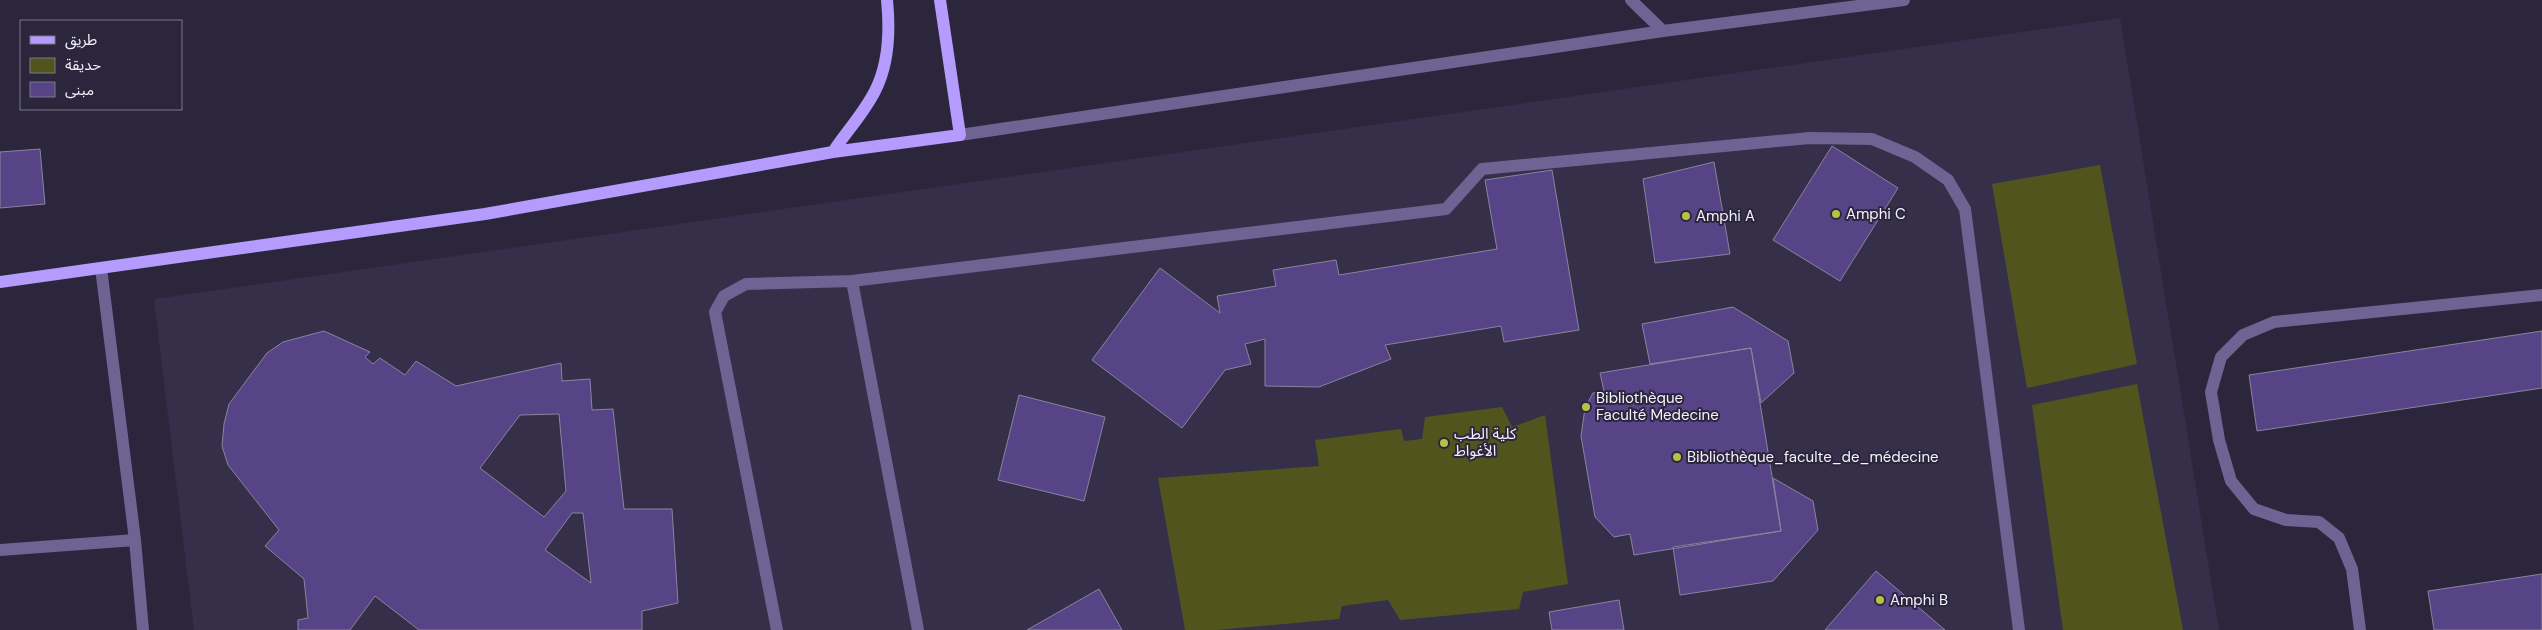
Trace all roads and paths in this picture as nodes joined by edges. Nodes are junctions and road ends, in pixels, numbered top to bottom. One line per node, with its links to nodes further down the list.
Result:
1 (887, 0): 7 (main road)
2 (940, 0): 6 (main road)
3 (1631, 0): 5 (street)
4 (1904, 0): 5 (street)
5 (1663, 31): 6 (street)
6 (960, 135): 7 (main road)
7 (833, 152): 8 (main road)
8 (101, 268): 10 (main road); 12 (street)
9 (852, 281): 15 (street); 16 (street); 17 (street)
10 (0, 282)
11 (2542, 295): 18 (street)
12 (135, 540): 13 (street); 14 (street)
13 (0, 550)
14 (143, 630)
15 (777, 630)
16 (918, 630)
17 (2019, 630)
18 (2360, 630)

